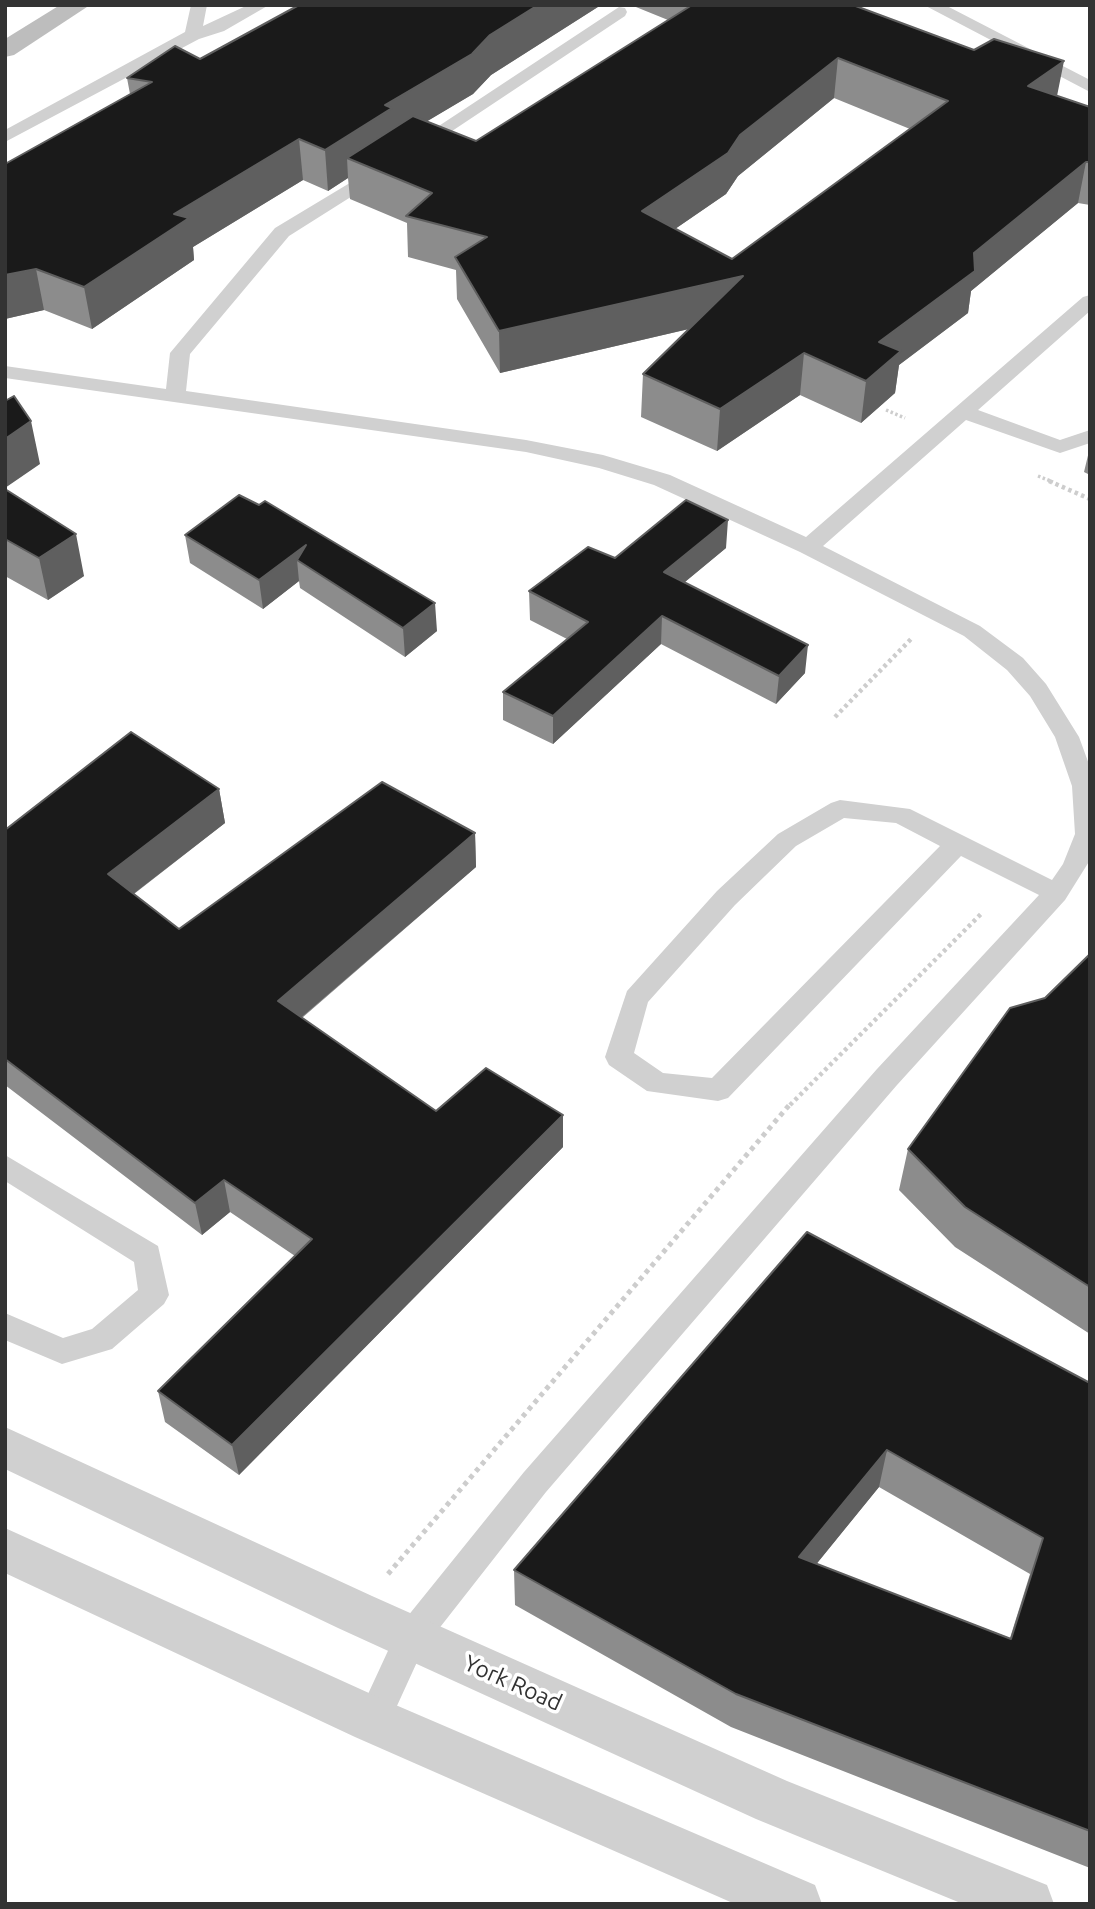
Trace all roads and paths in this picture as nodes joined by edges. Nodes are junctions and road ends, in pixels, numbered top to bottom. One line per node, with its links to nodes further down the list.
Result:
1 (36, 5): 7 (main road)
2 (78, 5): 9 (main road)
3 (199, 5): 8 (lane)
4 (261, 5): 8 (lane)
5 (932, 5): 10 (lane)
6 (619, 12): 14 (lane)
7 (5, 24)
8 (193, 35): 11 (lane)
9 (5, 50)
10 (1090, 87)
11 (5, 137)
12 (1090, 301): 15 (lane)
13 (5, 372): 14 (lane)
14 (175, 398): 17 (lane)
15 (964, 412): 16 (lane); 17 (lane)
16 (1090, 436)
17 (808, 547): 19 (lane)
18 (956, 845): 18 (lane); 19 (lane)
19 (1056, 893): 24 (lane)
20 (5, 1166): 21 (lane)
21 (5, 1326)
22 (5, 1447): 24 (street, York Road)
23 (5, 1550): 25 (street)
24 (411, 1638): 25 (lane); 27 (street, York Road)
25 (373, 1720): 26 (street)
26 (796, 1904)
27 (1028, 1904)

